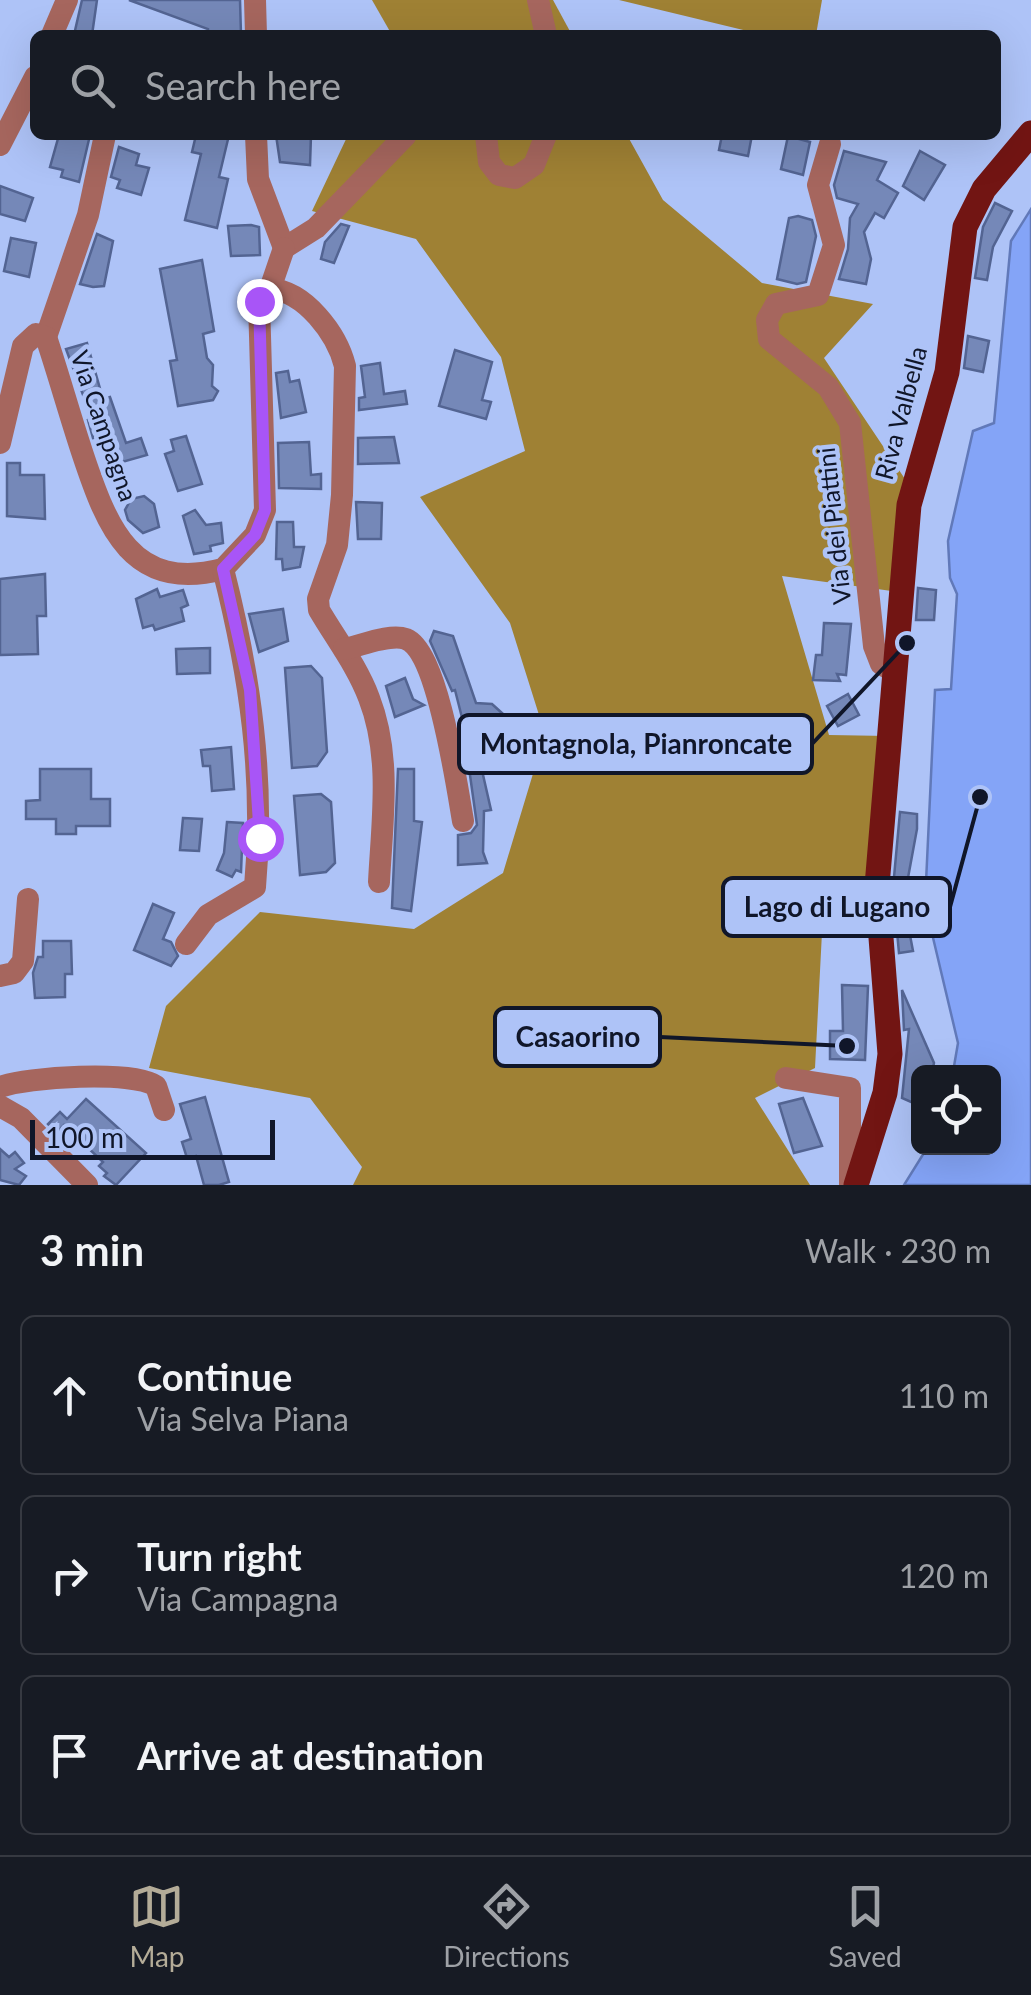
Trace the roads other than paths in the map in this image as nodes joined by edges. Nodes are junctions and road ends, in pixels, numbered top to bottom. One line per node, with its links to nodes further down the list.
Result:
1 (67, 0): 4 (street)
2 (255, 0): 5 (street)
3 (538, 0): 6 (street)
4 (54, 30)
5 (256, 30)
6 (545, 30)
7 (30, 88): 15 (street)
8 (1031, 133): 22 (main road, Riva Valbella)
9 (103, 140): 18 (street)
10 (256, 140): 16 (street)
11 (401, 140): 16 (street)
12 (487, 140): 13 (street)
13 (544, 140)
14 (830, 144): 22 (street, Via dei Piattini)
15 (0, 145)
16 (284, 248): 17 (street)
17 (270, 289): 20 (street); 21 (street)
18 (46, 337): 19 (street, Via Campagna); 20 (street, Via Campagna)
19 (0, 443)
20 (223, 569): 26 (street)
21 (344, 649): 23 (street); 24 (street)
22 (893, 671): 33 (main road, Riva Valbella)
23 (463, 821)
24 (379, 882)
25 (28, 900): 27 (street)
26 (186, 944)
27 (0, 976)
28 (786, 1078): 33 (street)
29 (0, 1087): 31 (street)
30 (0, 1106): 32 (street)
31 (164, 1110)
32 (86, 1185)
33 (853, 1185)

